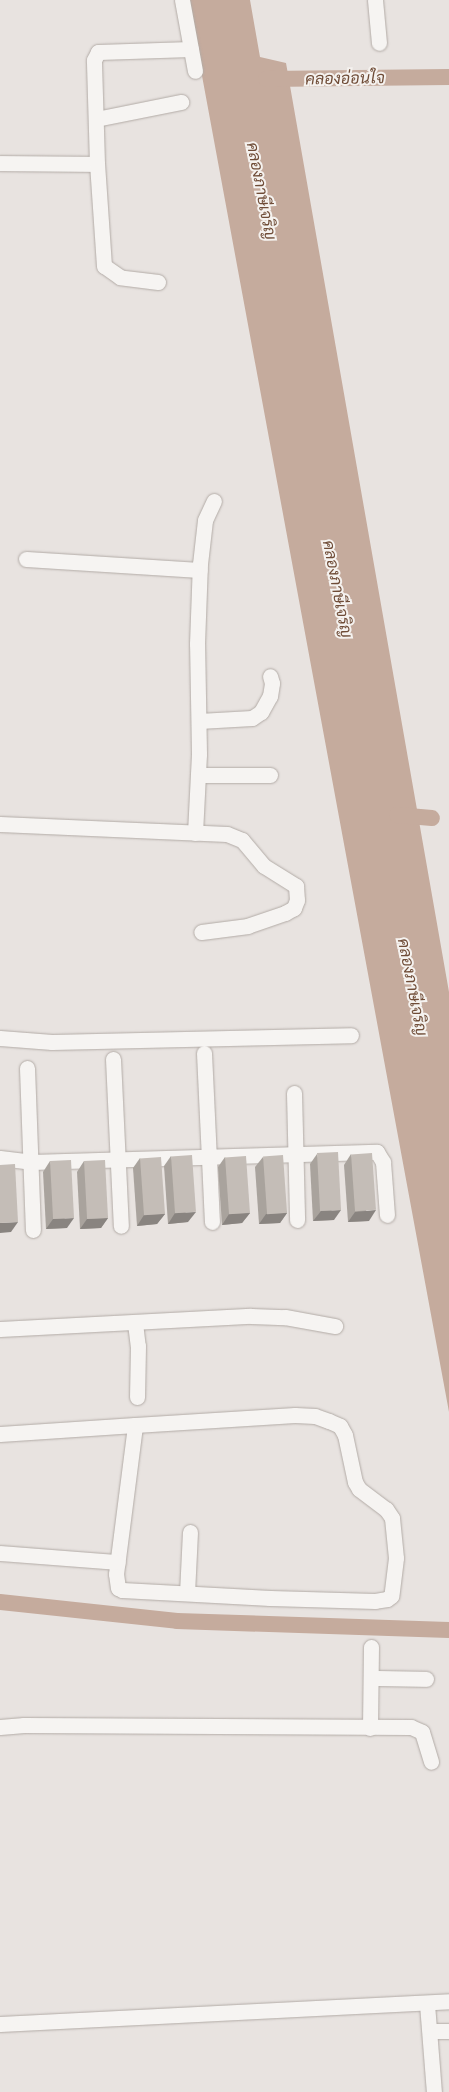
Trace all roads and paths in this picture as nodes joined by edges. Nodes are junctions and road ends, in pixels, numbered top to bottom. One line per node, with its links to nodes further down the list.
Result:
1 (182, 0): 4 (street)
2 (375, 0): 3 (street)
3 (379, 43)
4 (191, 50): 5 (street); 7 (street)
5 (195, 71)
6 (181, 102): 7 (street)
7 (96, 119): 9 (street)
8 (0, 163): 9 (street)
9 (97, 164): 10 (street)
10 (158, 282)
11 (214, 501): 13 (street)
12 (26, 559): 13 (street)
13 (200, 570): 15 (street)
14 (270, 676): 15 (street)
15 (199, 720): 16 (street)
16 (198, 775): 17 (street); 19 (street)
17 (270, 775)
18 (0, 824): 19 (street)
19 (195, 833): 20 (street)
20 (201, 932)
21 (351, 1035): 22 (street)
22 (0, 1038)
23 (204, 1053): 28 (street)
24 (113, 1059): 30 (street)
25 (27, 1068): 31 (street)
26 (294, 1093): 27 (street)
27 (295, 1153): 28 (street); 32 (street); 33 (street)
28 (208, 1156): 30 (street); 34 (street)
29 (0, 1158): 31 (street)
30 (119, 1159): 31 (street); 35 (street)
31 (31, 1162): 36 (street)
32 (387, 1215)
33 (297, 1220)
34 (212, 1222)
35 (121, 1226)
36 (33, 1230)
37 (135, 1323): 38 (street); 39 (street); 40 (street)
38 (335, 1326)
39 (0, 1329)
40 (137, 1397)
41 (135, 1425): 42 (street); 45 (street); 46 (street)
42 (0, 1434)
43 (190, 1532): 46 (street)
44 (0, 1553): 45 (street)
45 (118, 1562): 46 (street)
46 (187, 1594)
47 (372, 1647): 48 (street)
48 (371, 1678): 49 (street); 51 (street)
49 (426, 1679)
50 (0, 1727): 51 (street)
51 (370, 1728): 52 (street)
52 (431, 1762)
53 (449, 2001): 54 (street)
54 (427, 2004): 55 (street); 56 (street)
55 (0, 2024)
56 (430, 2031): 57 (street); 58 (street)
57 (449, 2031)
58 (434, 2092)

